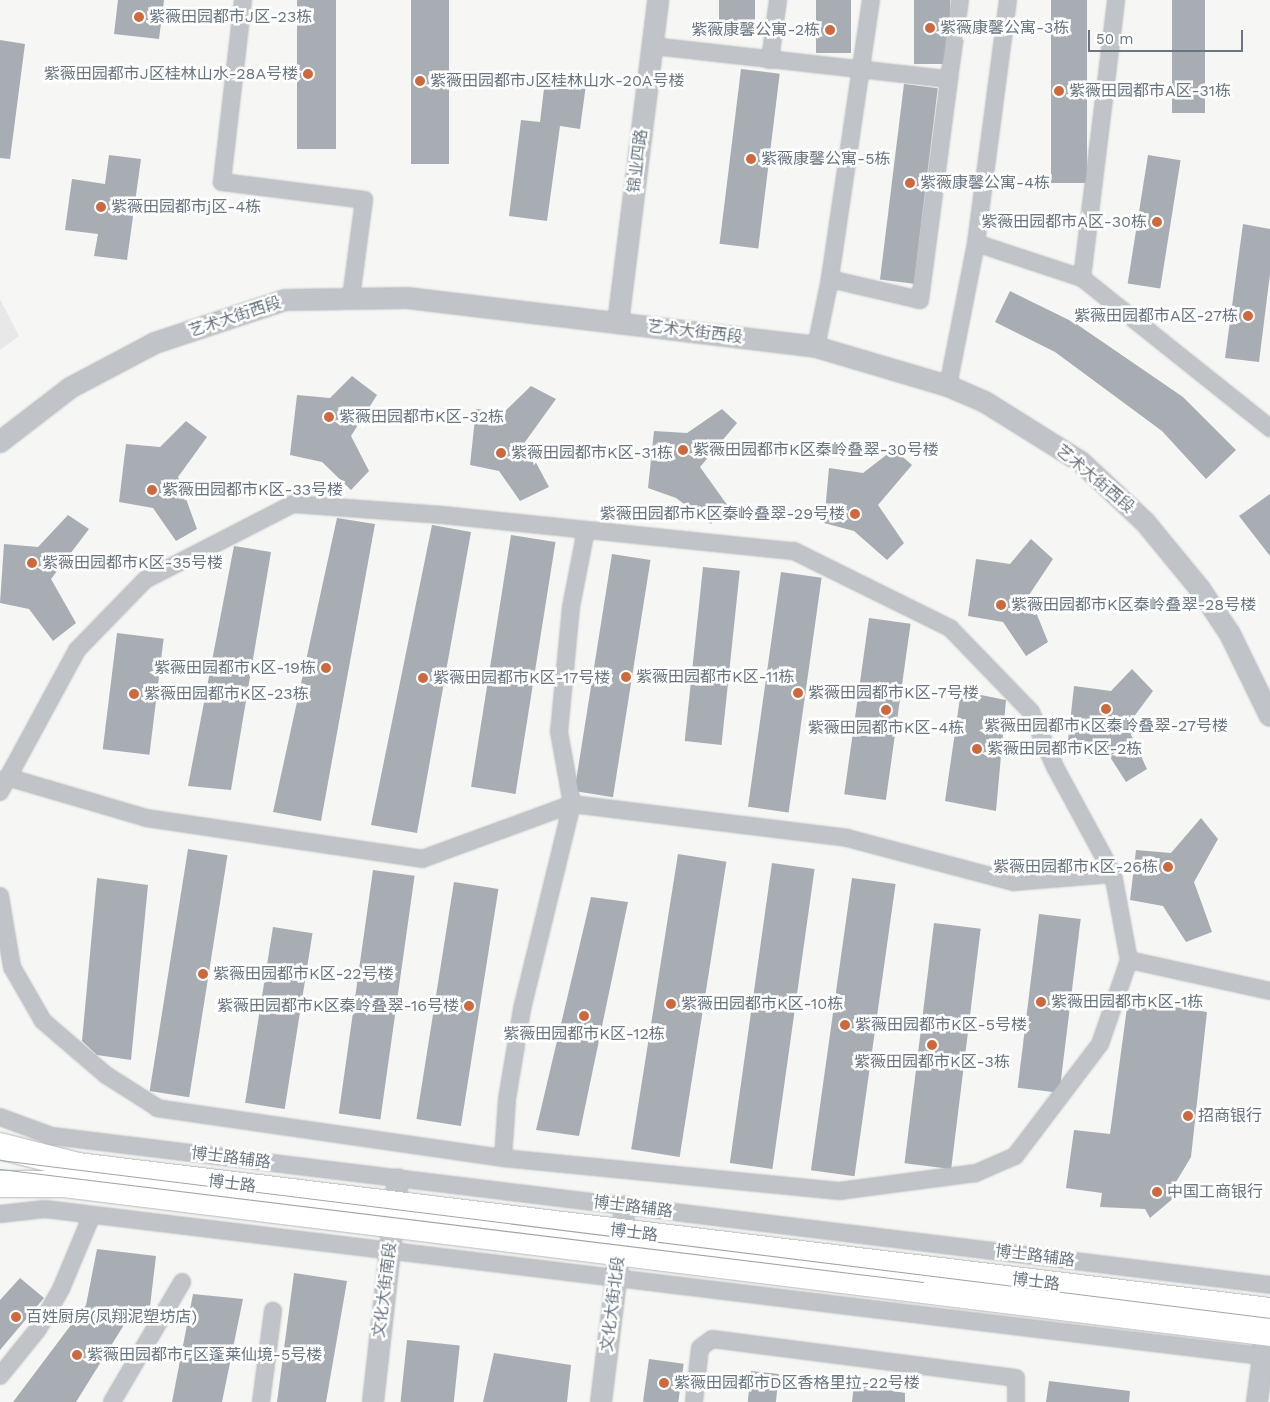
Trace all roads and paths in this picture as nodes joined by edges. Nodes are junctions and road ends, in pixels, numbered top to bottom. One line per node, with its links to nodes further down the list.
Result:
1 (243, 0): 15 (street)
2 (658, 0): 8 (street, 锦业四路)
3 (778, 0): 9 (street)
4 (871, 0): 10 (street)
5 (960, 0): 11 (street)
6 (1008, 0): 12 (street)
7 (1116, 0): 13 (street)
8 (653, 46): 9 (street); 16 (street, 锦业四路)
9 (770, 60): 10 (street)
10 (860, 71): 11 (street); 14 (street)
11 (948, 79): 14 (street)
12 (976, 243): 13 (street); 18 (street)
13 (1082, 278): 19 (street)
14 (830, 279): 17 (street)
15 (351, 297): 16 (street, 艺术大街西段); 20 (street, 艺术大街西段)
16 (618, 323): 17 (street, 艺术大街西段)
17 (816, 347): 18 (street, 艺术大街西段)
18 (948, 386): 22 (street, 艺术大街西段)
19 (1270, 428)
20 (0, 442)
21 (586, 530): 23 (street); 25 (street); 26 (street)
22 (1270, 716)
23 (7, 776): 24 (street); 25 (street)
24 (0, 792)
25 (572, 804): 26 (street); 32 (street)
26 (1113, 874): 28 (street)
27 (0, 896): 32 (street)
28 (1129, 960): 29 (street); 32 (street)
29 (1270, 991)
30 (0, 1117): 34 (street, 博士路辅路)
31 (0, 1146): 34 (main road, 博士路)
32 (504, 1158)
33 (0, 1184): 34 (main road, 博士路)
34 (395, 1202): 37 (main road, 博士路); 37 (street, 博士路辅路); 38 (street, 文化大街南段)
35 (0, 1214): 36 (street)
36 (92, 1215): 38 (street); 44 (street)
37 (622, 1230): 39 (street, 文化大街北段); 41 (street, 博士路辅路); 43 (main road, 博士路)
38 (390, 1250): 39 (street); 47 (street, 文化大街南段)
39 (616, 1278): 43 (street); 48 (street, 文化大街北段)
40 (182, 1282): 45 (street)
41 (1270, 1285)
42 (274, 1311): 46 (street)
43 (1268, 1330): 51 (street)
44 (0, 1376)
45 (112, 1402)
46 (261, 1402)
47 (373, 1402)
48 (601, 1402)
49 (694, 1402): 50 (street)
50 (1016, 1402)
51 (1257, 1402)

